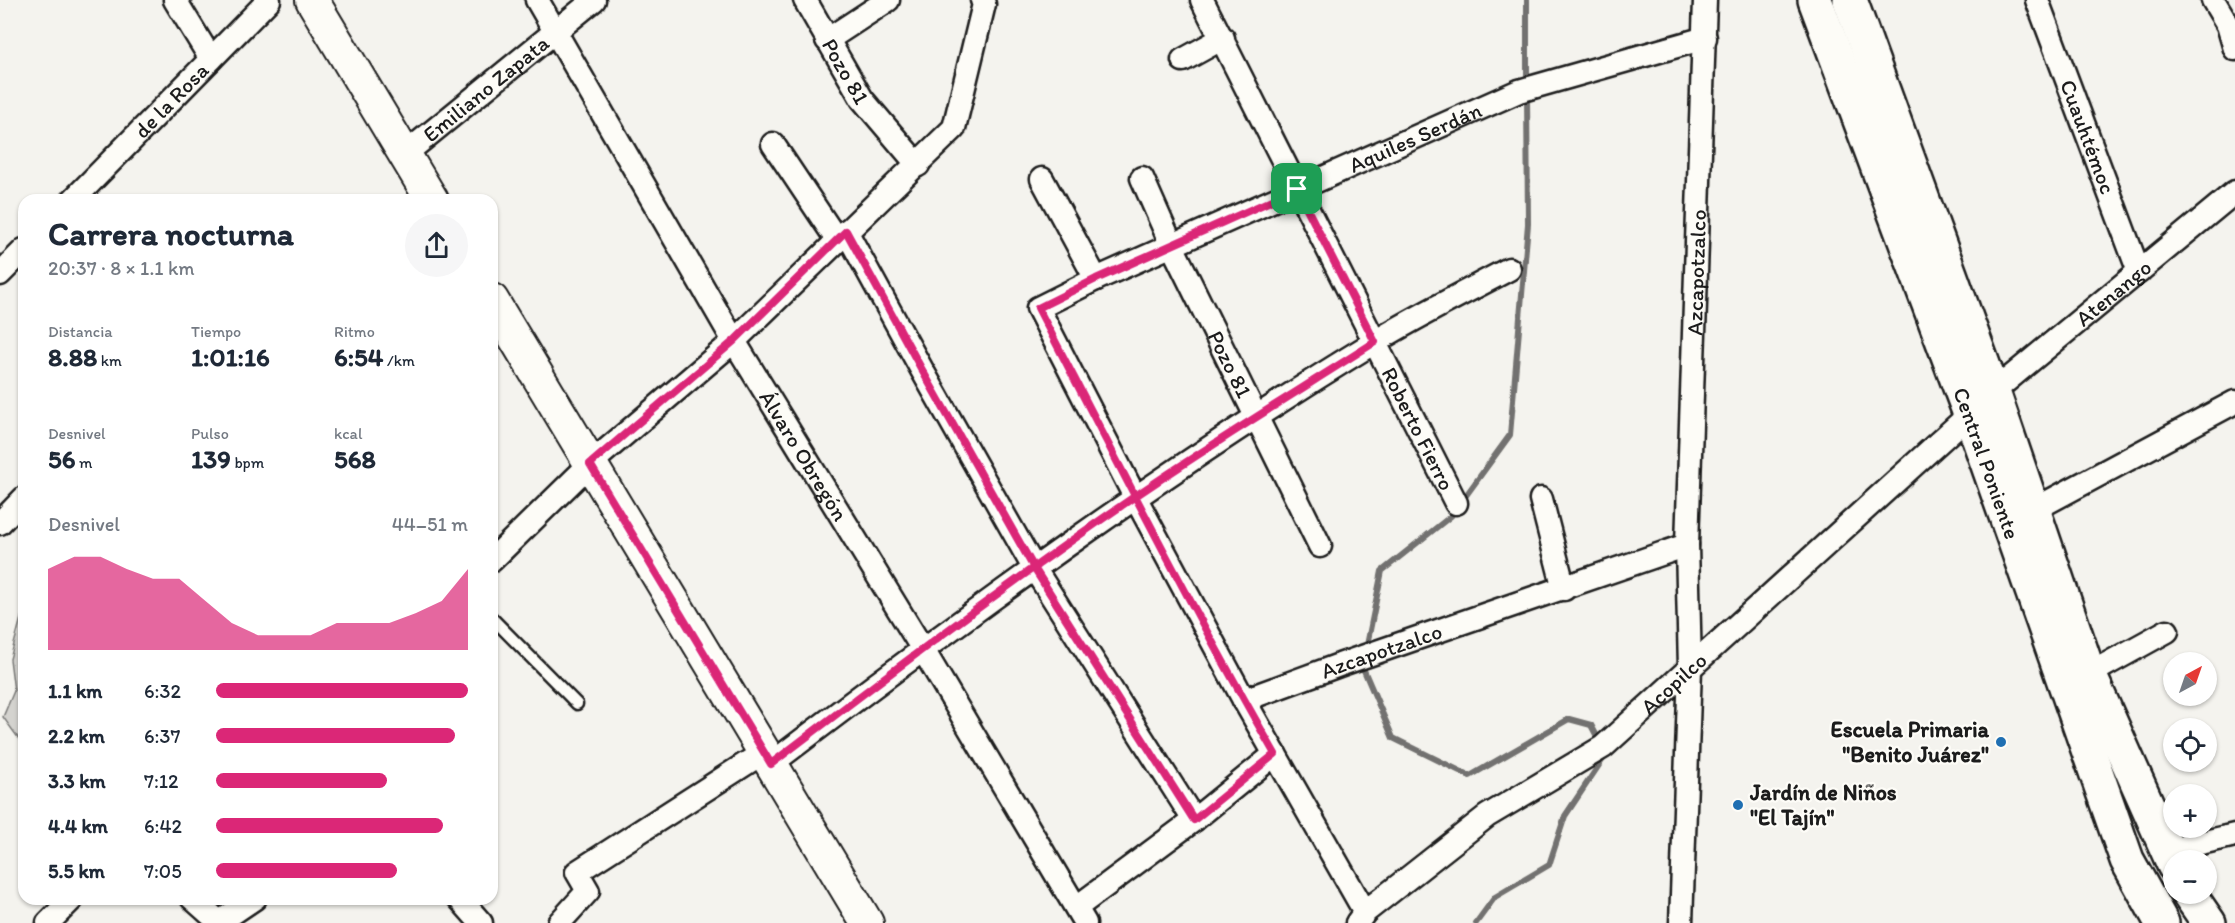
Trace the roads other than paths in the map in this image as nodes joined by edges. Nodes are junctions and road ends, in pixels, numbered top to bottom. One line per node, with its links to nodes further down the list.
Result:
1 (175, 0): 20 (street)
2 (269, 0): 20 (street, de la Rosa)
3 (312, 0): 23 (street)
4 (537, 0): 15 (street, Álvaro Obregón)
5 (594, 0): 15 (street, Emiliano Zapata)
6 (806, 0): 18 (street, Pozo 81)
7 (888, 0): 18 (street)
8 (982, 0): 24 (street)
9 (1203, 0): 16 (street, Roberto Fierro)
10 (1705, 0): 17 (street, Azcapotzalco)
11 (1815, 0): 42 (main road, Central Poniente)
12 (1850, 0): 42 (main road, Central Poniente)
13 (2037, 0): 35 (street, Cuauhtémoc)
14 (2213, 0): 19 (street)
15 (557, 32): 23 (street, Emiliano Zapata); 39 (street, Álvaro Obregón)
16 (1223, 38): 21 (street); 27 (street, Roberto Fierro)
17 (1705, 38): 27 (street, Aquiles Serdán); 51 (street, Azcapotzalco)
18 (827, 39): 24 (street, Pozo 81)
19 (2235, 49)
20 (211, 59): 29 (street, de la Rosa)
21 (1183, 60)
22 (773, 144): 31 (street)
23 (405, 154): 30 (street)
24 (918, 165): 31 (street)
25 (1142, 178): 32 (street, Pozo 81)
26 (1042, 179): 37 (street)
27 (1297, 189): 32 (street, Aquiles Serdán); 40 (street, Roberto Fierro)
28 (2235, 192): 35 (street, Atenango)
29 (79, 194)
30 (428, 194)
31 (842, 236): 39 (street); 54 (street)
32 (1172, 246): 37 (street, Aquiles Serdán); 43 (street, Pozo 81)
33 (18, 256): 36 (street)
34 (1509, 269): 40 (street)
35 (2139, 272): 42 (street, Atenango)
36 (0, 274)
37 (1096, 279): 45 (street, Aquiles Serdán)
38 (498, 310): 44 (street)
39 (734, 341): 44 (street); 58 (street, Álvaro Obregón)
40 (1375, 342): 43 (street); 47 (street, Roberto Fierro)
41 (2235, 402): 49 (street)
42 (1981, 403): 49 (main road, Central Poniente); 59 (street, Acopilco)
43 (1256, 418): 45 (street); 52 (street, Pozo 81)
44 (590, 464): 53 (street); 64 (street)
45 (1135, 497): 54 (street); 61 (street)
46 (1541, 499): 55 (street)
47 (1456, 503)
48 (18, 504): 50 (street)
49 (2021, 516): 60 (main road, Central Poniente); 82 (main road, Central Poniente)
50 (0, 523)
51 (1687, 545): 55 (street, Azcapotzalco); 59 (street, Azcapotzalco)
52 (1320, 546)
53 (498, 554)
54 (1034, 568): 58 (street); 65 (street)
55 (1564, 589): 61 (street, Azcapotzalco)
56 (498, 624): 62 (lane)
57 (2167, 631): 60 (street)
58 (922, 648): 64 (street); 74 (street, Álvaro Obregón)
59 (1690, 668): 75 (street, Acopilco); 81 (street, Azcapotzalco)
60 (2089, 674): 67 (main road, Central Poniente)
61 (1244, 700): 63 (street)
62 (577, 704)
63 (1275, 754): 65 (street, Álvaro Obregón); 75 (street)
64 (767, 758): 79 (street); 80 (street)
65 (1194, 820): 74 (street, Álvaro Obregón)
66 (2235, 835): 68 (street)
67 (2166, 850)
68 (2193, 850)
69 (2196, 904): 83 (main road)
70 (66, 905): 77 (street)
71 (200, 905): 76 (street)
72 (244, 905): 76 (street)
73 (465, 905): 78 (street)
74 (1081, 915)
75 (1361, 918)
76 (218, 922)
77 (48, 923)
78 (481, 923)
79 (559, 923)
80 (867, 923)
81 (1681, 923)
82 (2162, 923)
83 (2209, 923)

